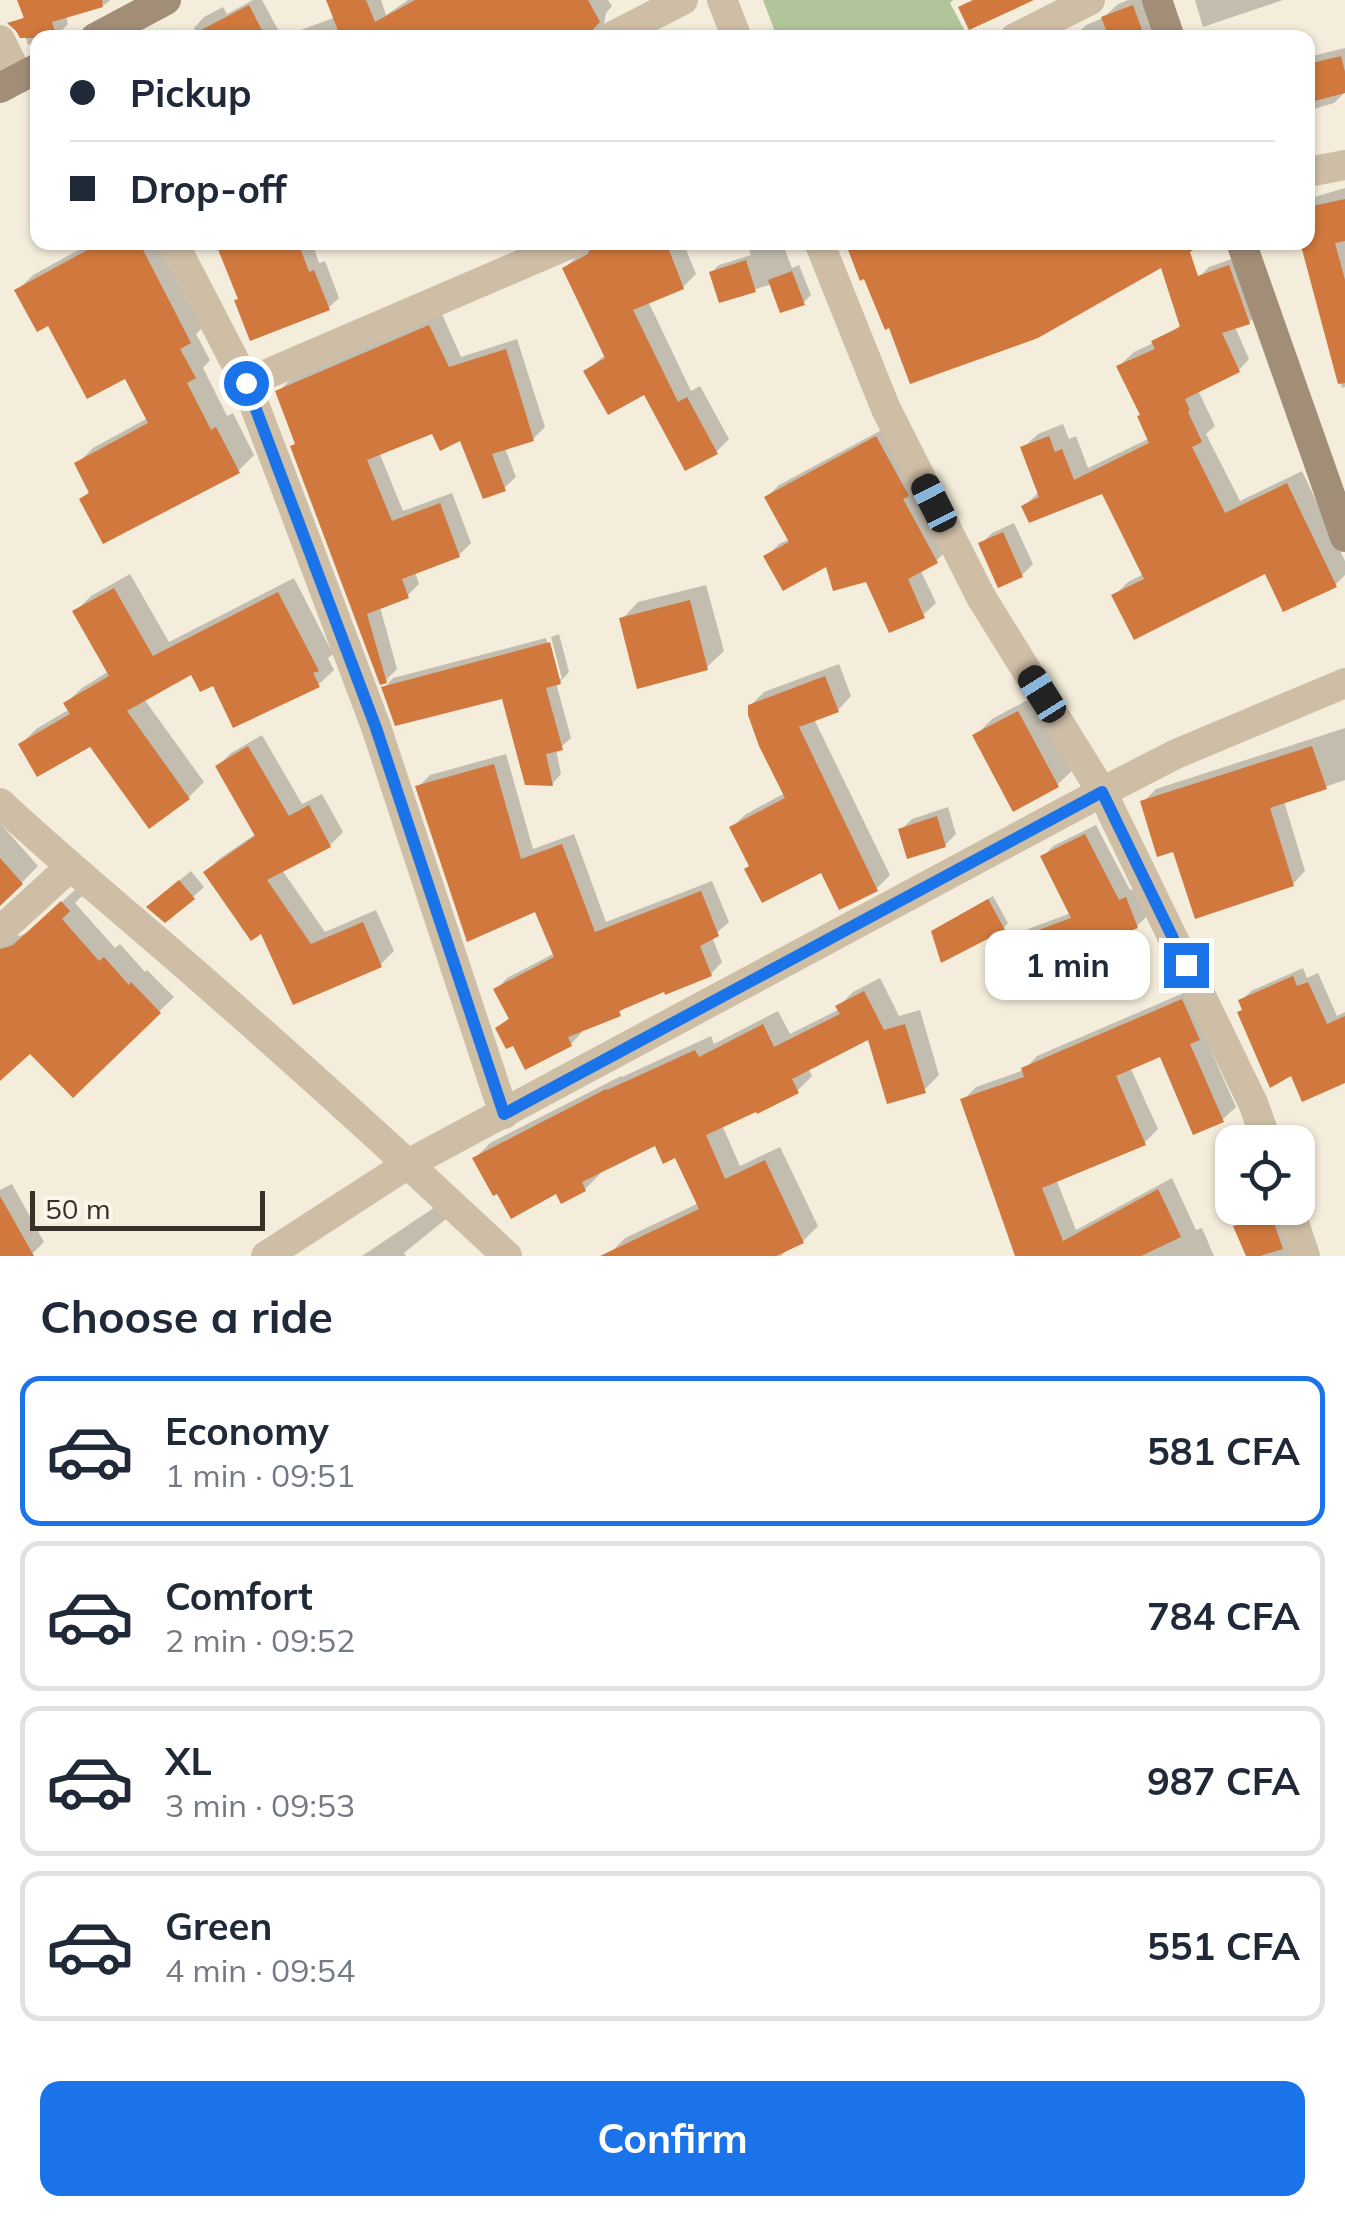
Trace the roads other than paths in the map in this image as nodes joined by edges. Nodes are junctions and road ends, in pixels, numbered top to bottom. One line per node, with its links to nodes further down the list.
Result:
1 (166, 0): 6 (street)
2 (683, 0): 7 (street)
3 (722, 0): 8 (street)
4 (1090, 0): 9 (street)
5 (1158, 0): 10 (street)
6 (109, 30)
7 (625, 30)
8 (733, 30)
9 (1031, 30)
10 (1167, 30)
11 (0, 40): 12 (street)
12 (19, 78)
13 (1345, 165): 14 (street)
14 (1315, 171)
15 (177, 250): 19 (street)
16 (555, 250): 19 (street)
17 (822, 250): 22 (street)
18 (1244, 250): 20 (street)
19 (246, 383): 26 (street)
20 (1345, 537)
21 (1345, 682): 22 (street)
22 (1102, 792): 26 (street); 27 (street)
23 (0, 804): 24 (street)
24 (70, 867): 25 (street); 28 (street)
25 (0, 932)
26 (504, 1114): 28 (street)
27 (1260, 1125)
28 (408, 1164): 30 (street); 31 (street)
29 (1295, 1225): 32 (street)
30 (266, 1256)
31 (507, 1256)
32 (1305, 1256)

